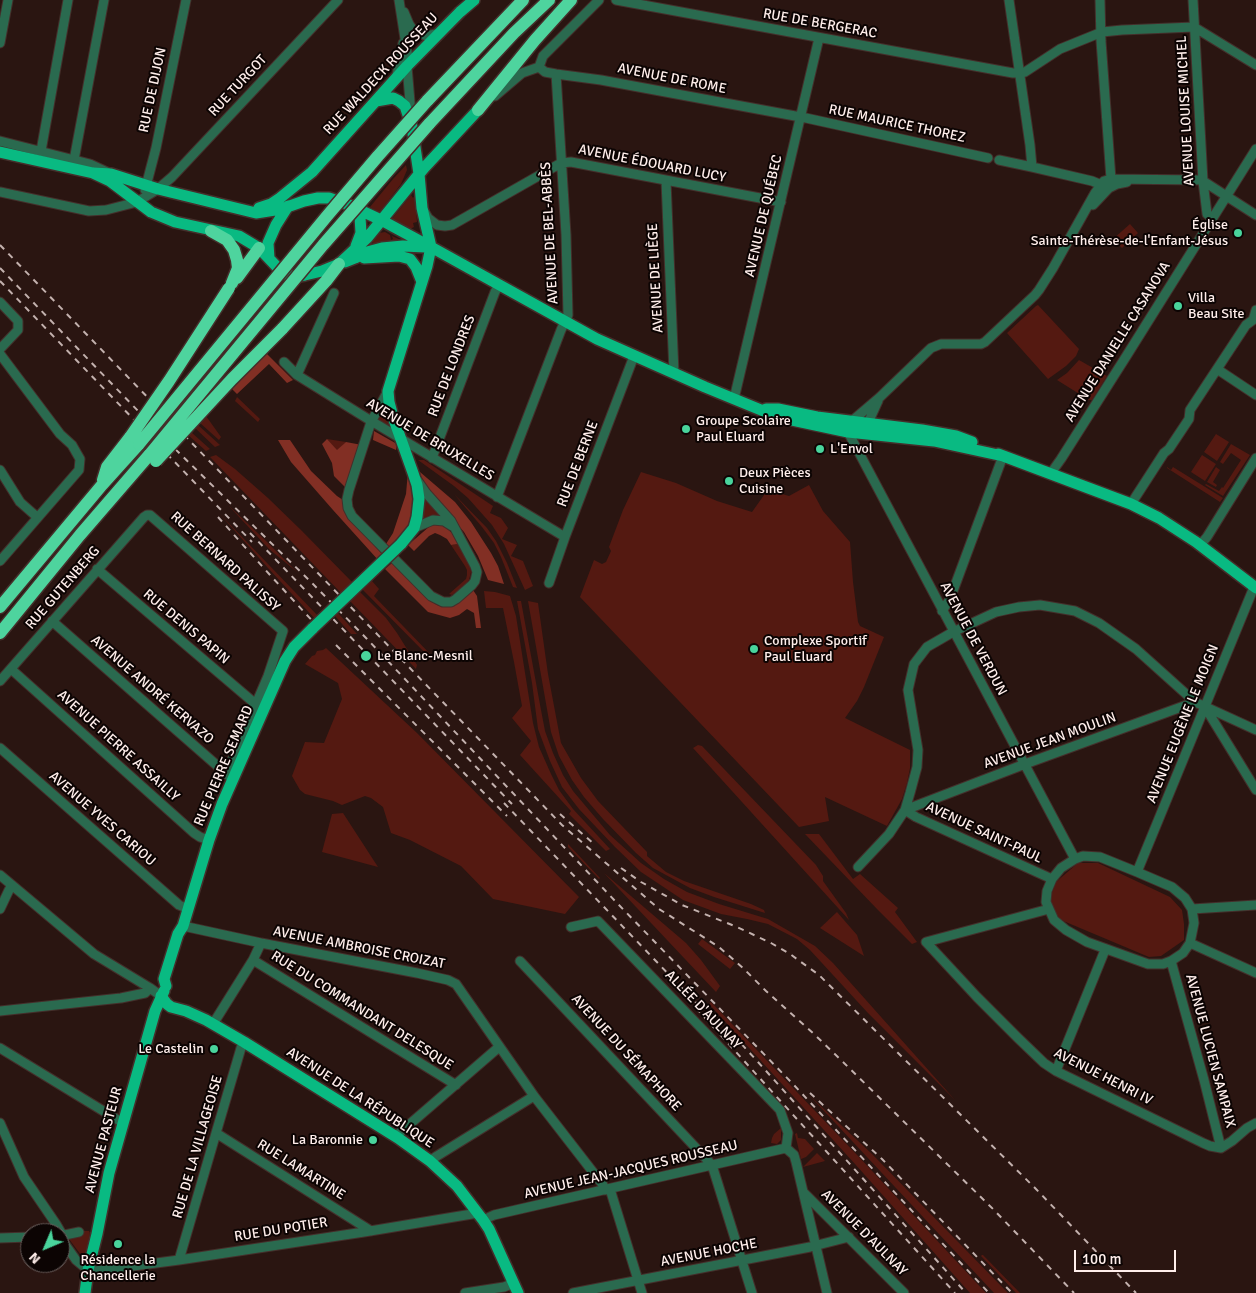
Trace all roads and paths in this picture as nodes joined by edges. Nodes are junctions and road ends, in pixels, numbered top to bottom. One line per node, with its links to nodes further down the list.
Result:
1 (8, 0): 21 (street)
2 (68, 0): 35 (street)
3 (104, 0): 38 (street)
4 (186, 0): 50 (street, RUE DE DIJON)
5 (338, 0): 50 (street, RUE TURGOT)
6 (474, 0): 18 (main road, RUE WALDECK ROUSSEAU)
7 (523, 0): 87 (highway, bridge)
8 (549, 0): 90 (highway, bridge)
9 (571, 0): 29 (highway)
10 (599, 0): 24 (street)
11 (616, 0): 20 (street, RUE DE BERGERAC)
12 (1009, 0): 26 (street)
13 (1100, 0): 17 (street)
14 (1193, 0): 16 (street, AVENUE LOUISE MICHEL)
15 (400, 1): 18 (street); 19 (street)
16 (1194, 27): 17 (street); 23 (street); 47 (street, AVENUE LOUISE MICHEL)
17 (1102, 32): 26 (street); 48 (street)
18 (436, 34): 22 (main road, RUE WALDECK ROUSSEAU)
19 (404, 38): 22 (street); 27 (street)
20 (819, 38): 26 (street, RUE DE BERGERAC); 30 (street, AVENUE DE QUÉBEC)
21 (0, 43)
22 (407, 62): 27 (main road, RUE WALDECK ROUSSEAU); 31 (street)
23 (1256, 65)
24 (538, 67): 25 (street, AVENUE DE ROME); 29 (street)
25 (556, 74): 30 (street, AVENUE DE ROME); 40 (street, AVENUE DE BEL-ABBÈS)
26 (1020, 74): 41 (street)
27 (398, 76): 28 (main road, RUE WALDECK ROUSSEAU)
28 (376, 101): 31 (main road); 42 (main road, RUE WALDECK ROUSSEAU)
29 (478, 110): 33 (main road)
30 (801, 117): 37 (street, RUE MAURICE THOREZ); 52 (street, AVENUE DE QUÉBEC)
31 (412, 127): 45 (main road)
32 (0, 141): 35 (street)
33 (443, 148): 45 (main road); 55 (main road)
34 (1256, 149): 51 (street, AVENUE DANIELLE CASANOVA)
35 (41, 151): 38 (street)
36 (0, 152): 43 (main road)
37 (988, 158)
38 (74, 160): 44 (street)
39 (999, 160): 41 (street)
40 (561, 163): 46 (street, AVENUE ÉDOUARD LUCY); 55 (street, AVENUE ÉDOUARD LUCY); 71 (street, AVENUE DE BEL-ABBÈS)
41 (1032, 166): 48 (street)
42 (312, 172): 54 (main road, RUE WALDECK ROUSSEAU); 56 (main road, RUE WALDECK ROUSSEAU)
43 (93, 173): 44 (main road); 50 (main road)
44 (111, 174): 50 (main road)
45 (419, 174): 55 (main road); 59 (main road)
46 (666, 181): 52 (street, AVENUE ÉDOUARD LUCY); 77 (street, AVENUE DE LIÈGE)
47 (1203, 181): 48 (street); 51 (street); 58 (street, AVENUE LOUISE MICHEL)
48 (1109, 184): 81 (street)
49 (0, 192): 50 (street)
50 (146, 193): 56 (main road); 60 (main road)
51 (1227, 196): 57 (street); 58 (street, AVENUE DANIELLE CASANOVA)
52 (781, 202): 82 (street, AVENUE DE QUÉBEC)
53 (347, 204): 54 (main road); 59 (main road); 63 (main road)
54 (287, 207): 56 (main road); 61 (main road)
55 (422, 208): 62 (main road)
56 (242, 210)
57 (1256, 214)
58 (1212, 218): 95 (street, AVENUE DANIELLE CASANOVA)
59 (380, 220): 62 (main road); 63 (main road)
60 (211, 231): 61 (main road); 66 (highway)
61 (263, 246): 64 (main road); 66 (highway)
62 (431, 247): 63 (main road); 65 (main road); 67 (main road)
63 (355, 254): 64 (main road); 65 (main road)
64 (339, 264): 90 (highway, bridge)
65 (422, 282): 79 (main road)
66 (230, 285): 87 (highway, bridge)
67 (499, 286): 71 (main road); 91 (street, RUE DE LONDRES)
68 (334, 293): 78 (street)
69 (0, 302): 72 (street)
70 (1256, 310): 76 (street)
71 (565, 322): 74 (main road); 96 (street, AVENUE DE BEL-ABBÈS)
72 (0, 348)
73 (0, 354): 99 (street)
74 (634, 356): 77 (main road); 102 (street, RUE DE BERNE)
75 (284, 362): 78 (street, AVENUE DE BRUXELLES)
76 (1217, 370): 80 (street); 97 (street)
77 (674, 373): 82 (main road)
78 (297, 375): 84 (street, AVENUE DE BRUXELLES)
79 (388, 391): 84 (street); 88 (main road)
80 (1256, 395)
81 (879, 398): 85 (street); 86 (street)
82 (734, 399): 83 (main road)
83 (758, 409): 86 (main road); 86 (main road)
84 (372, 422): 88 (street, AVENUE DE BRUXELLES); 101 (street)
85 (868, 423): 86 (main road); 89 (main road)
86 (850, 426): 89 (main road); 109 (street, AVENUE DE VERDUN)
87 (135, 440): 108 (highway)
88 (402, 440): 91 (street, AVENUE DE BRUXELLES); 94 (main road)
89 (1003, 456): 95 (main road); 109 (street)
90 (153, 458): 113 (highway)
91 (432, 458): 96 (street, AVENUE DE BRUXELLES)
92 (1256, 458): 103 (street)
93 (0, 470): 99 (street)
94 (413, 472): 100 (main road); 101 (street)
95 (1051, 473): 97 (main road)
96 (497, 498): 102 (street, AVENUE DE BRUXELLES)
97 (1131, 504): 103 (main road)
98 (147, 515): 105 (street, RUE GUTENBERG); 111 (street, RUE BERNARD PALISSY)
99 (37, 517): 104 (street)
100 (414, 528): 101 (street); 124 (main road, RUE PIERRE SEMARD, bridge)
101 (456, 530)
102 (564, 537): 106 (street, RUE DE BERNE)
103 (1200, 545): 107 (main road)
104 (0, 561)
105 (97, 569): 110 (street, RUE GUTENBERG); 117 (street, RUE DENIS PAPIN)
106 (548, 583)
107 (1255, 587): 118 (street, AVENUE EUGÈNE LE MOIGN)
108 (0, 607)
109 (942, 611): 112 (street, AVENUE DE VERDUN)
110 (52, 621): 114 (street, RUE GUTENBERG); 124 (street, AVENUE ANDRÉ KERVAZO)
111 (283, 631): 117 (street, RUE PIERRE SEMARD)
112 (953, 632): 116 (street); 123 (street, AVENUE DE VERDUN); 126 (street)
113 (0, 633)
114 (11, 669): 115 (street, RUE GUTENBERG); 127 (street, AVENUE PIERRE ASSAILLY)
115 (0, 681)
116 (1195, 702): 118 (street); 123 (street, AVENUE JEAN MOULIN)
117 (256, 706): 124 (street, RUE PIERRE SEMARD)
118 (1205, 706): 119 (street); 120 (street); 130 (street, AVENUE EUGÈNE LE MOIGN)
119 (1220, 714): 120 (street); 121 (street)
120 (1214, 722): 125 (street)
121 (1256, 730)
122 (0, 748): 136 (street, AVENUE YVES CARIOU)
123 (1025, 764): 126 (street, AVENUE JEAN MOULIN); 128 (street, AVENUE DE VERDUN)
124 (229, 777): 127 (main road, RUE PIERRE SEMARD)
125 (1256, 790)
126 (905, 810): 129 (street); 132 (street, AVENUE SAINT-PAUL)
127 (209, 840): 136 (main road, RUE PIERRE SEMARD)
128 (1075, 859): 130 (street); 132 (street)
129 (858, 868)
130 (1137, 872): 138 (street)
131 (0, 875): 133 (street)
132 (1052, 880): 137 (street)
133 (12, 886): 135 (street); 148 (street)
134 (1256, 906): 138 (street)
135 (0, 909)
136 (188, 909): 139 (main road, RUE PIERRE SEMARD)
137 (1048, 909): 143 (street); 155 (street, AVENUE HENRI IV)
138 (1192, 909): 142 (street)
139 (183, 926): 141 (street, AVENUE AMBROISE CROIZAT); 149 (main road, RUE PIERRE SEMARD)
140 (571, 927): 163 (street, ALLÉE D'AULNAY)
141 (261, 943): 144 (street); 153 (street, AVENUE AMBROISE CROIZAT)
142 (1190, 943): 146 (street); 147 (street)
143 (1105, 950): 146 (street); 155 (street)
144 (253, 960): 151 (street); 156 (street, RUE DU COMMANDANT DELESQUE)
145 (520, 961): 166 (street, AVENUE DU SÉMAPHORE)
146 (1171, 961): 164 (street, AVENUE LUCIEN SAMPAIX)
147 (1256, 973)
148 (150, 988): 149 (street); 150 (street)
149 (163, 994): 151 (main road, AVENUE DE LA RÉPUBLIQUE); 160 (main road, AVENUE PASTEUR)
150 (0, 1011)
151 (213, 1024): 152 (main road, AVENUE DE LA RÉPUBLIQUE)
152 (244, 1042): 161 (street, RUE DE LA VILLAGEOISE); 162 (main road, AVENUE DE LA RÉPUBLIQUE)
153 (499, 1047): 156 (street); 157 (street, AVENUE AMBROISE CROIZAT)
154 (0, 1048): 160 (street)
155 (1056, 1071): 164 (street, AVENUE HENRI IV)
156 (456, 1085): 162 (street)
157 (534, 1096): 165 (street); 167 (street, AVENUE AMBROISE CROIZAT)
158 (1256, 1122): 164 (street)
159 (0, 1123): 170 (street)
160 (123, 1124): 181 (main road, AVENUE PASTEUR)
161 (216, 1133): 171 (street, RUE LAMARTINE); 179 (street, RUE DE LA VILLAGEOISE)
162 (396, 1136): 165 (main road, AVENUE DE LA RÉPUBLIQUE)
163 (786, 1148): 166 (street, AVENUE JEAN-JACQUES ROUSSEAU); 168 (street)
164 (1221, 1148)
165 (430, 1161): 169 (main road, AVENUE DE LA RÉPUBLIQUE)
166 (712, 1165): 167 (street, AVENUE JEAN-JACQUES ROUSSEAU); 180 (street)
167 (607, 1190): 169 (street, AVENUE JEAN-JACQUES ROUSSEAU); 182 (street, AVENUE AMBROISE CROIZAT)
168 (804, 1192): 175 (street, AVENUE D'AULNAY); 177 (street)
169 (480, 1216): 171 (street, RUE DU POTIER); 183 (main road, AVENUE DE LA RÉPUBLIQUE)
170 (53, 1223)
171 (372, 1230): 179 (street, RUE DU POTIER)
172 (78, 1232): 173 (street)
173 (70, 1233)
174 (20, 1237): 176 (street)
175 (849, 1237): 177 (street, AVENUE HOCHE); 190 (street, AVENUE D'AULNAY)
176 (0, 1238)
177 (815, 1246): 180 (street, AVENUE HOCHE); 189 (street)
178 (70, 1252): 181 (street)
179 (180, 1260): 181 (street, RUE DU POTIER)
180 (742, 1260): 182 (street, AVENUE HOCHE); 188 (street)
181 (88, 1270): 184 (main road, AVENUE PASTEUR)
182 (638, 1281): 186 (street, AVENUE HOCHE); 187 (street, AVENUE AMBROISE CROIZAT)
183 (516, 1288): 185 (street)
184 (85, 1293)
185 (465, 1293)
186 (573, 1293)
187 (642, 1293)
188 (752, 1293)
189 (827, 1293)
190 (904, 1293)

